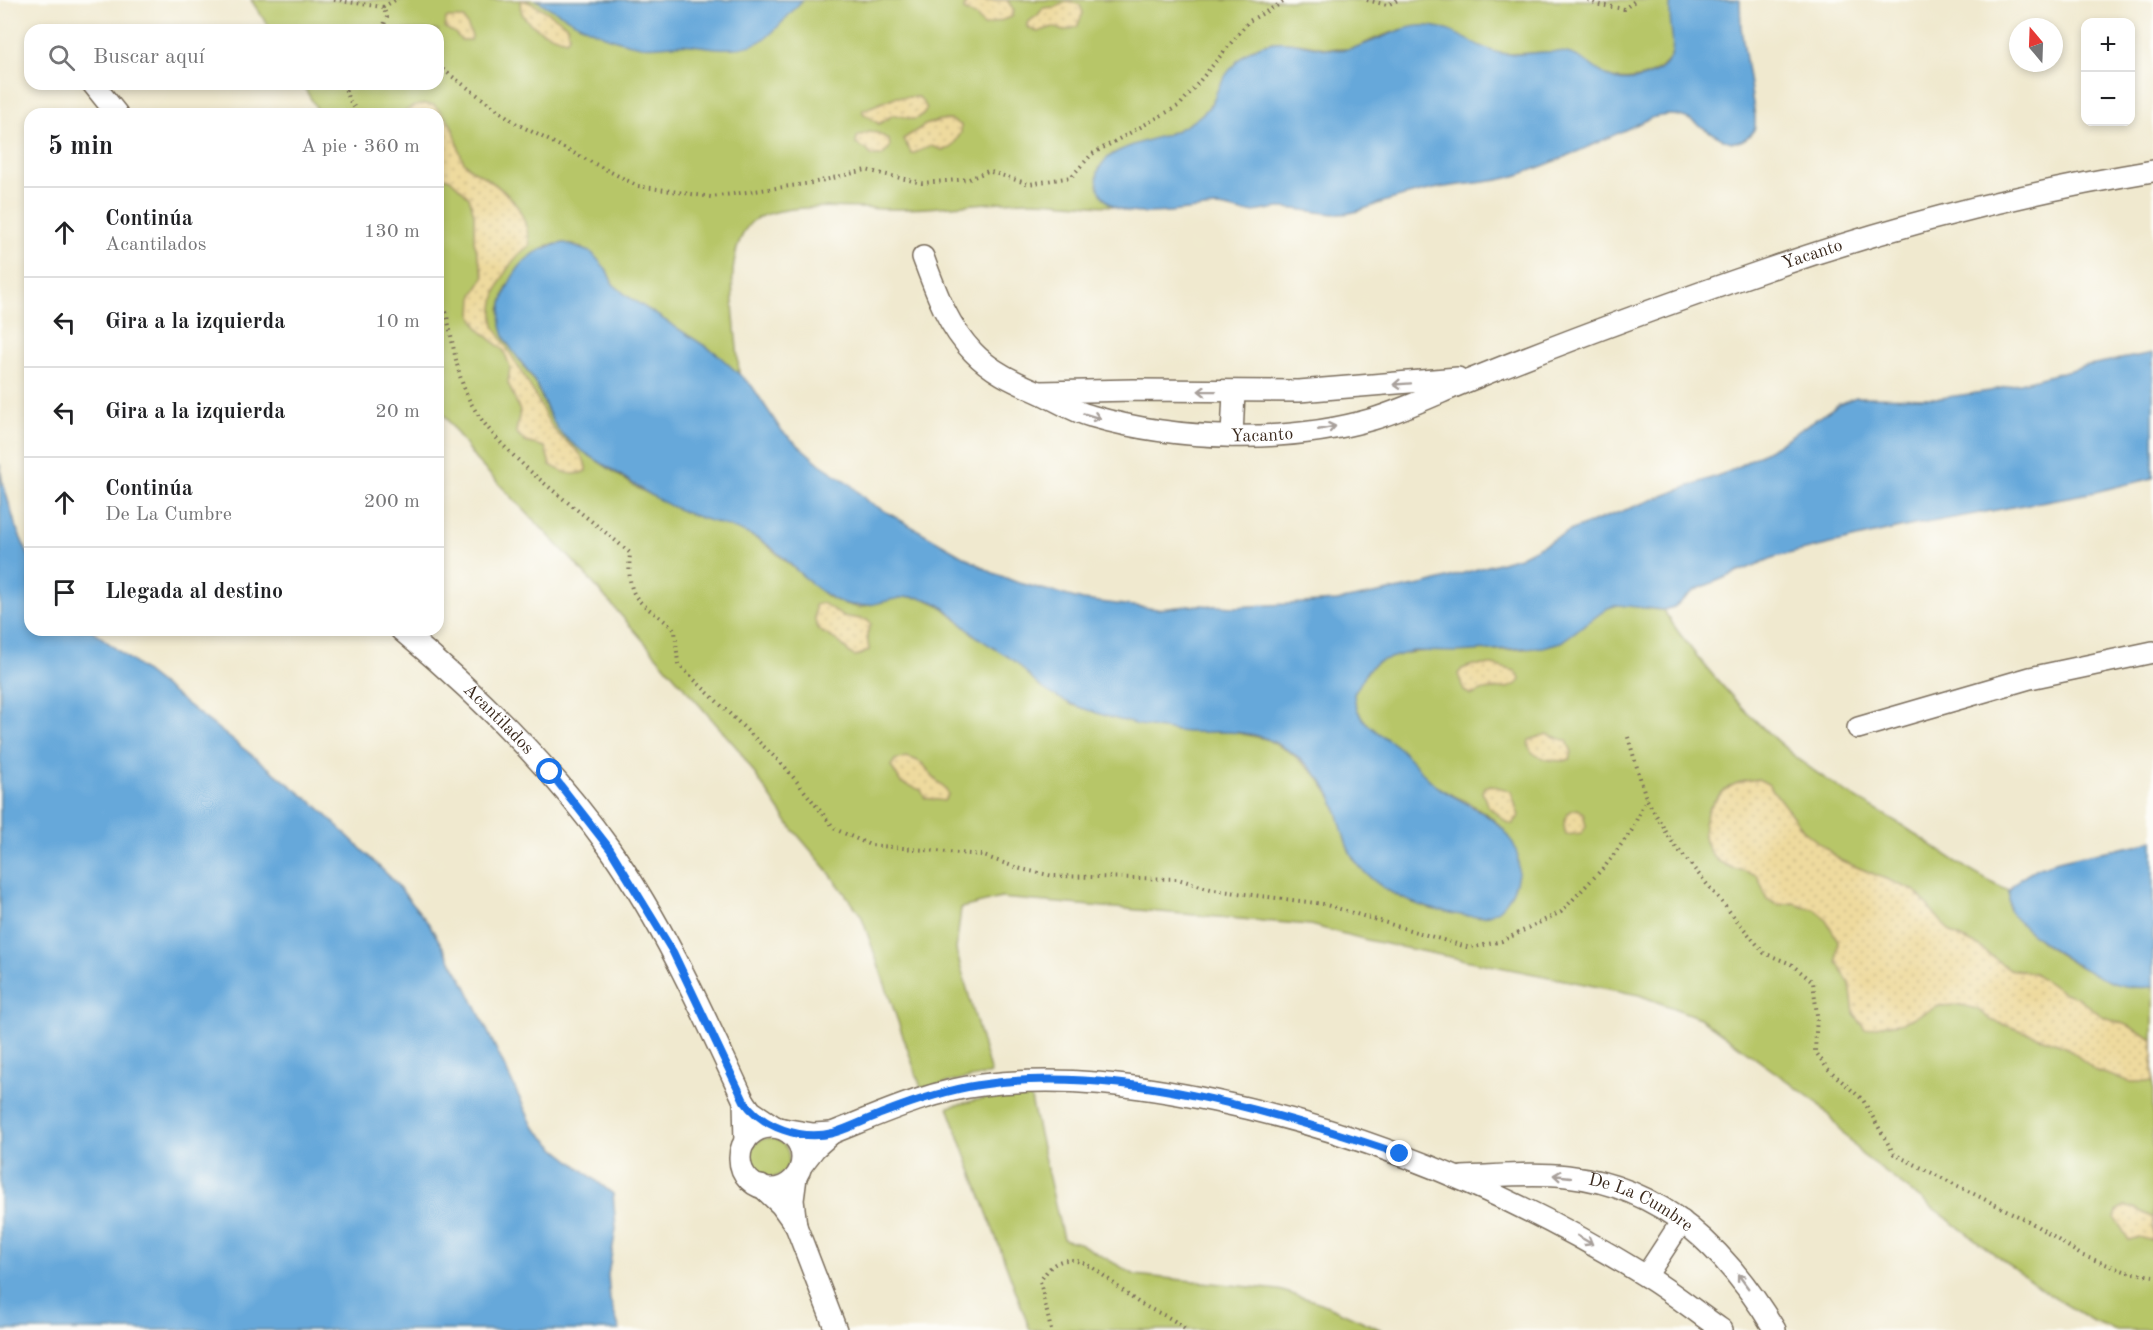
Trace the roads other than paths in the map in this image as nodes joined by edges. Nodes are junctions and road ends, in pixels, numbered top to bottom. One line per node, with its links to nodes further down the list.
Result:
1 (98, 90): 2 (street)
2 (112, 108)
3 (2153, 171): 5 (street, Yacanto)
4 (923, 257): 6 (street, Yacanto)
5 (1481, 375): 7 (street, Yacanto, one-way to 7); 8 (street, Yacanto, one-way to 5)
6 (1039, 392): 7 (street, Yacanto, one-way to 6); 8 (street, Yacanto, one-way to 8)
7 (1233, 392): 8 (street)
8 (1232, 436)
9 (408, 636): 12 (street, Acantilados)
10 (2153, 652): 11 (street)
11 (1858, 728)
12 (744, 1101): 13 (street); 15 (street)
13 (779, 1128): 14 (street); 15 (street); 16 (street)
14 (832, 1133): 16 (street); 17 (street, De La Cumbre)
15 (745, 1142): 18 (street)
16 (799, 1172): 18 (street); 20 (street)
17 (1457, 1178): 19 (street, De La Cumbre, one-way to 17); 21 (street, De La Cumbre, one-way to 21)
18 (761, 1186): 20 (street)
19 (1682, 1221): 21 (street); 24 (street, De La Cumbre, one-way to 19)
20 (796, 1226): 22 (street)
21 (1646, 1276): 23 (street, De La Cumbre)
22 (836, 1330)
23 (1722, 1330)
24 (1775, 1330)

